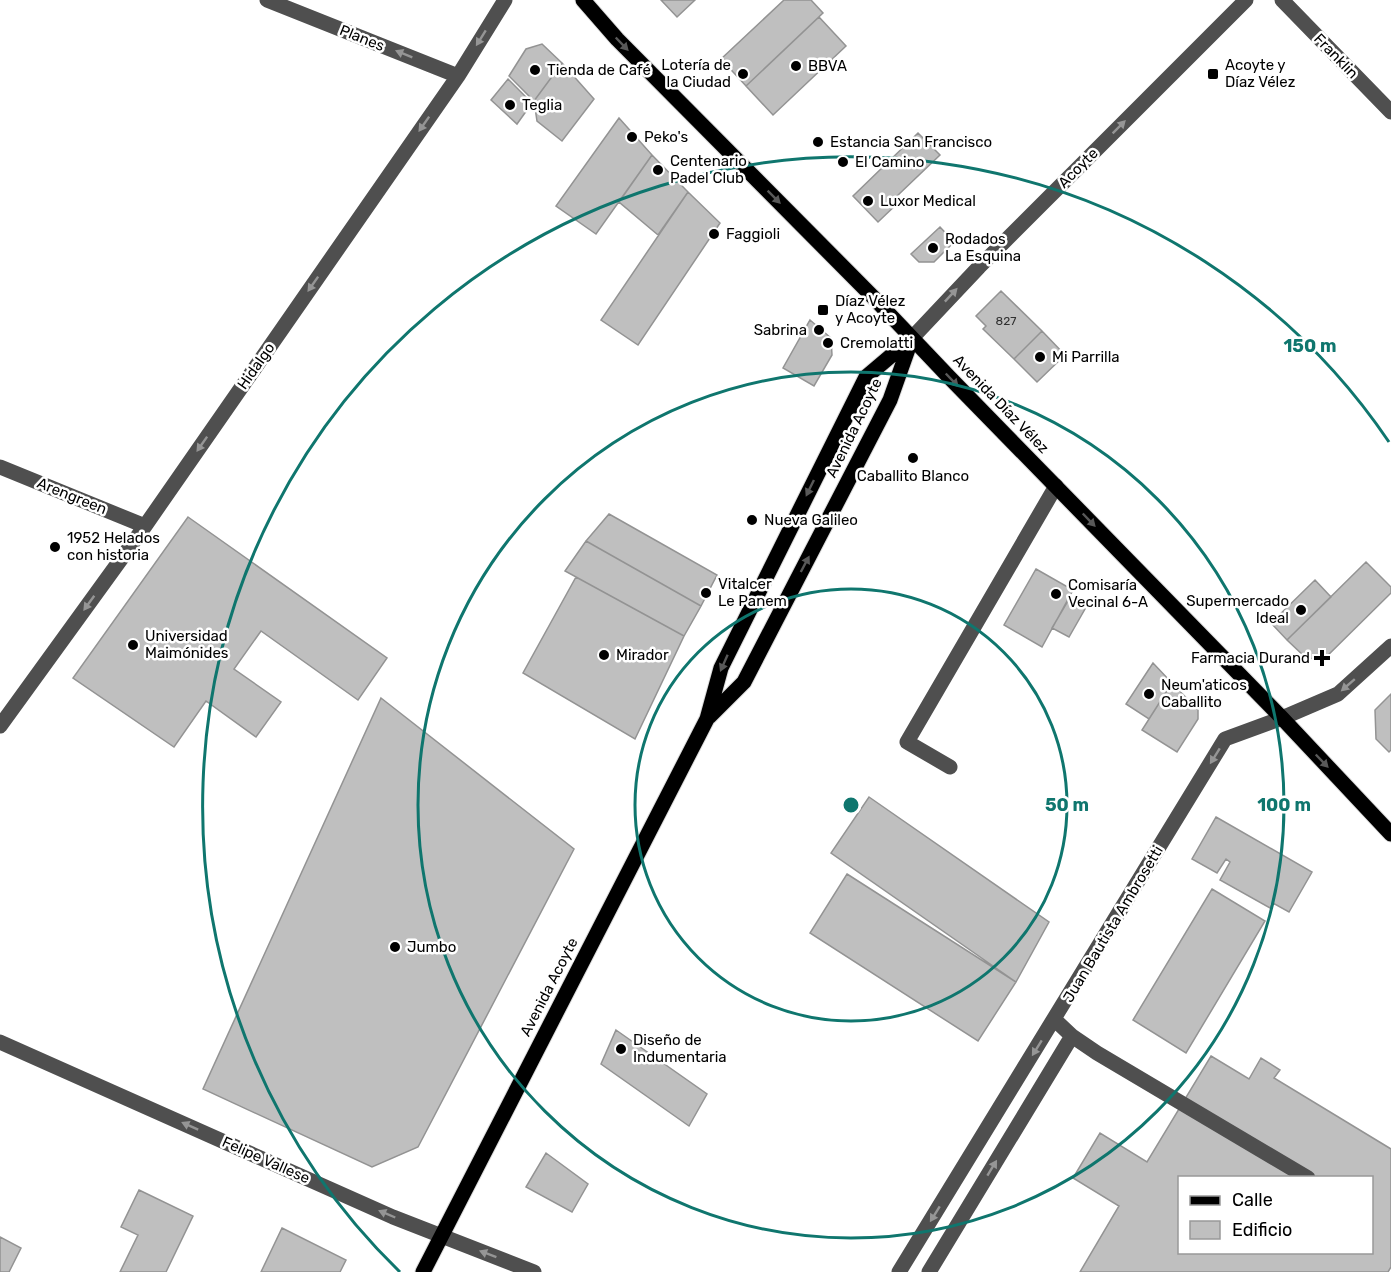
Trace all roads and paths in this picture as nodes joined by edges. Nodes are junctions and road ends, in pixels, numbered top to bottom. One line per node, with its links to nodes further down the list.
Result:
1 (267, 0): 6 (street, Planes, one-way to 1)
2 (505, 0): 6 (street, Hidalgo, one-way to 6)
3 (583, 0): 8 (main road, Avenida Díaz Vélez, one-way to 8)
4 (1246, 0): 8 (street, Acoyte, one-way to 4)
5 (1282, 0): 7 (street, Franklin)
6 (458, 76): 11 (street, Hidalgo, one-way to 11)
7 (1391, 112)
8 (912, 338): 10 (main road, Avenida Díaz Vélez, one-way to 10); 14 (main road, Avenida Acoyte, one-way to 8); 14 (main road, Avenida Acoyte, one-way to 14)
9 (0, 467): 11 (street, Arengreen)
10 (1056, 486): 13 (main road, Avenida Díaz Vélez, one-way to 13); 16 (street)
11 (145, 525): 15 (street, Hidalgo, one-way to 15)
12 (1391, 646): 13 (street, Juan Bautista Ambrosetti, one-way to 13)
13 (1282, 718): 17 (main road, Avenida Díaz Vélez, one-way to 17); 18 (street, Juan Bautista Ambrosetti, one-way to 18)
14 (707, 719): 22 (main road, Avenida Acoyte)
15 (0, 726)
16 (950, 767)
17 (1391, 834)
18 (1054, 1019): 19 (street); 25 (street, Juan Bautista Ambrosetti, one-way to 25)
19 (1072, 1036): 21 (street); 26 (street, one-way to 19)
20 (0, 1042): 22 (street, Felipe Vallese, one-way to 20)
21 (1305, 1176)
22 (441, 1236): 23 (main road, Avenida Acoyte); 24 (street, Felipe Vallese, one-way to 22)
23 (423, 1272)
24 (534, 1272)
25 (899, 1272)
26 (929, 1272)

